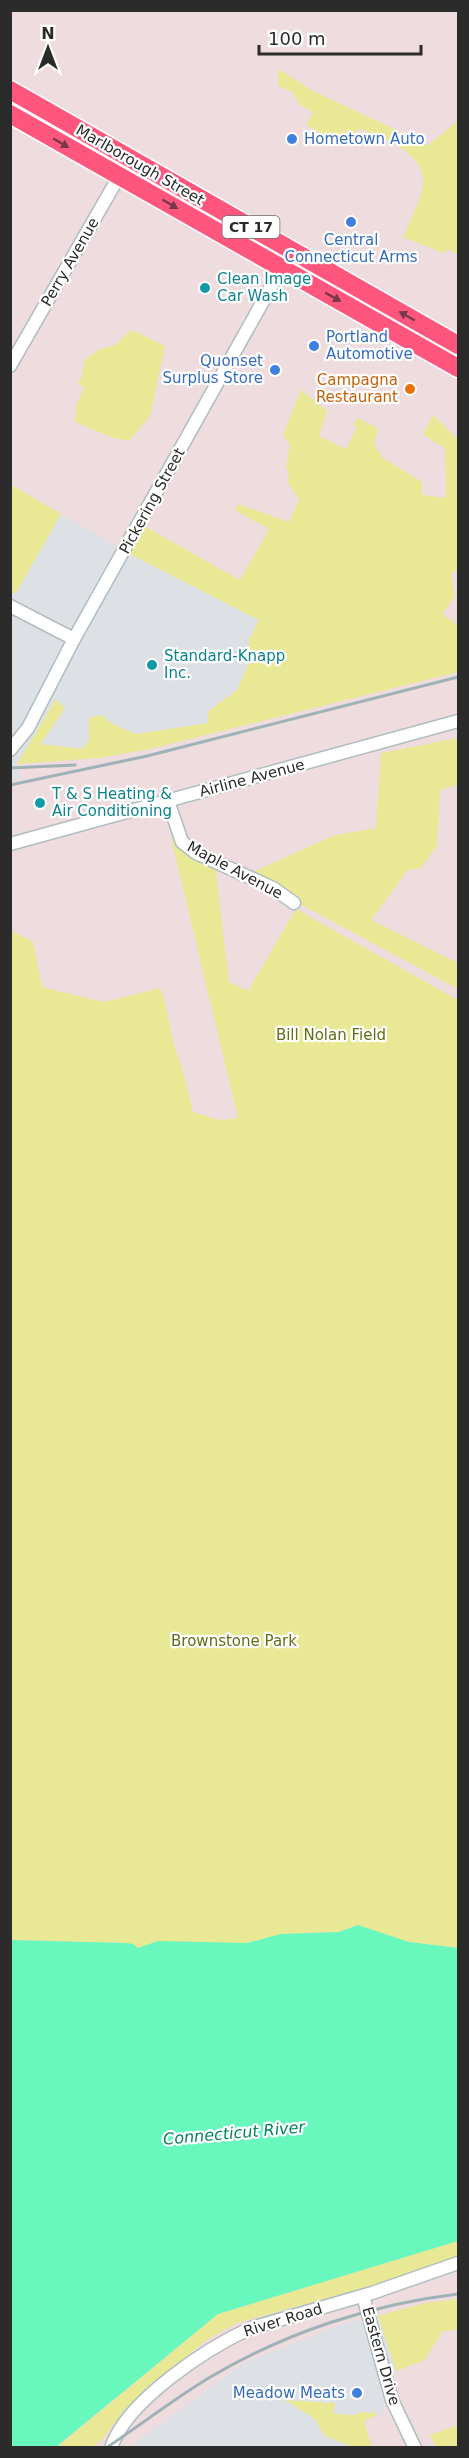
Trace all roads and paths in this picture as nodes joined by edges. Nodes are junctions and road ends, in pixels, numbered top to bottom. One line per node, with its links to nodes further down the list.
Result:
1 (10, 90): 3 (highway, Marlborough Street / CT 17)
2 (10, 114): 4 (highway, Marlborough Street / CT 17, one-way to 4)
3 (129, 159): 4 (street, Perry Avenue); 5 (highway, Marlborough Street / CT 17)
4 (119, 175): 6 (highway, Marlborough Street / CT 17, one-way to 6); 9 (street, Perry Avenue)
5 (292, 250): 6 (street, Pickering Street); 7 (highway, Marlborough Street / CT 17, one-way to 5)
6 (282, 268): 8 (highway, Marlborough Street / CT 17, one-way to 8); 11 (street, Pickering Street)
7 (458, 344): 8 (street)
8 (453, 365)
9 (10, 366)
10 (10, 606): 11 (street)
11 (74, 639): 13 (street, Pickering Street)
12 (459, 721): 14 (street, Airline Avenue)
13 (10, 750)
14 (168, 801): 15 (street, Airline Avenue); 16 (street, Maple Avenue)
15 (11, 843)
16 (294, 903)
17 (459, 2263): 18 (street, River Road)
18 (363, 2296): 19 (street, River Road); 20 (street, Eastern Drive)
19 (111, 2448)
20 (415, 2448)

